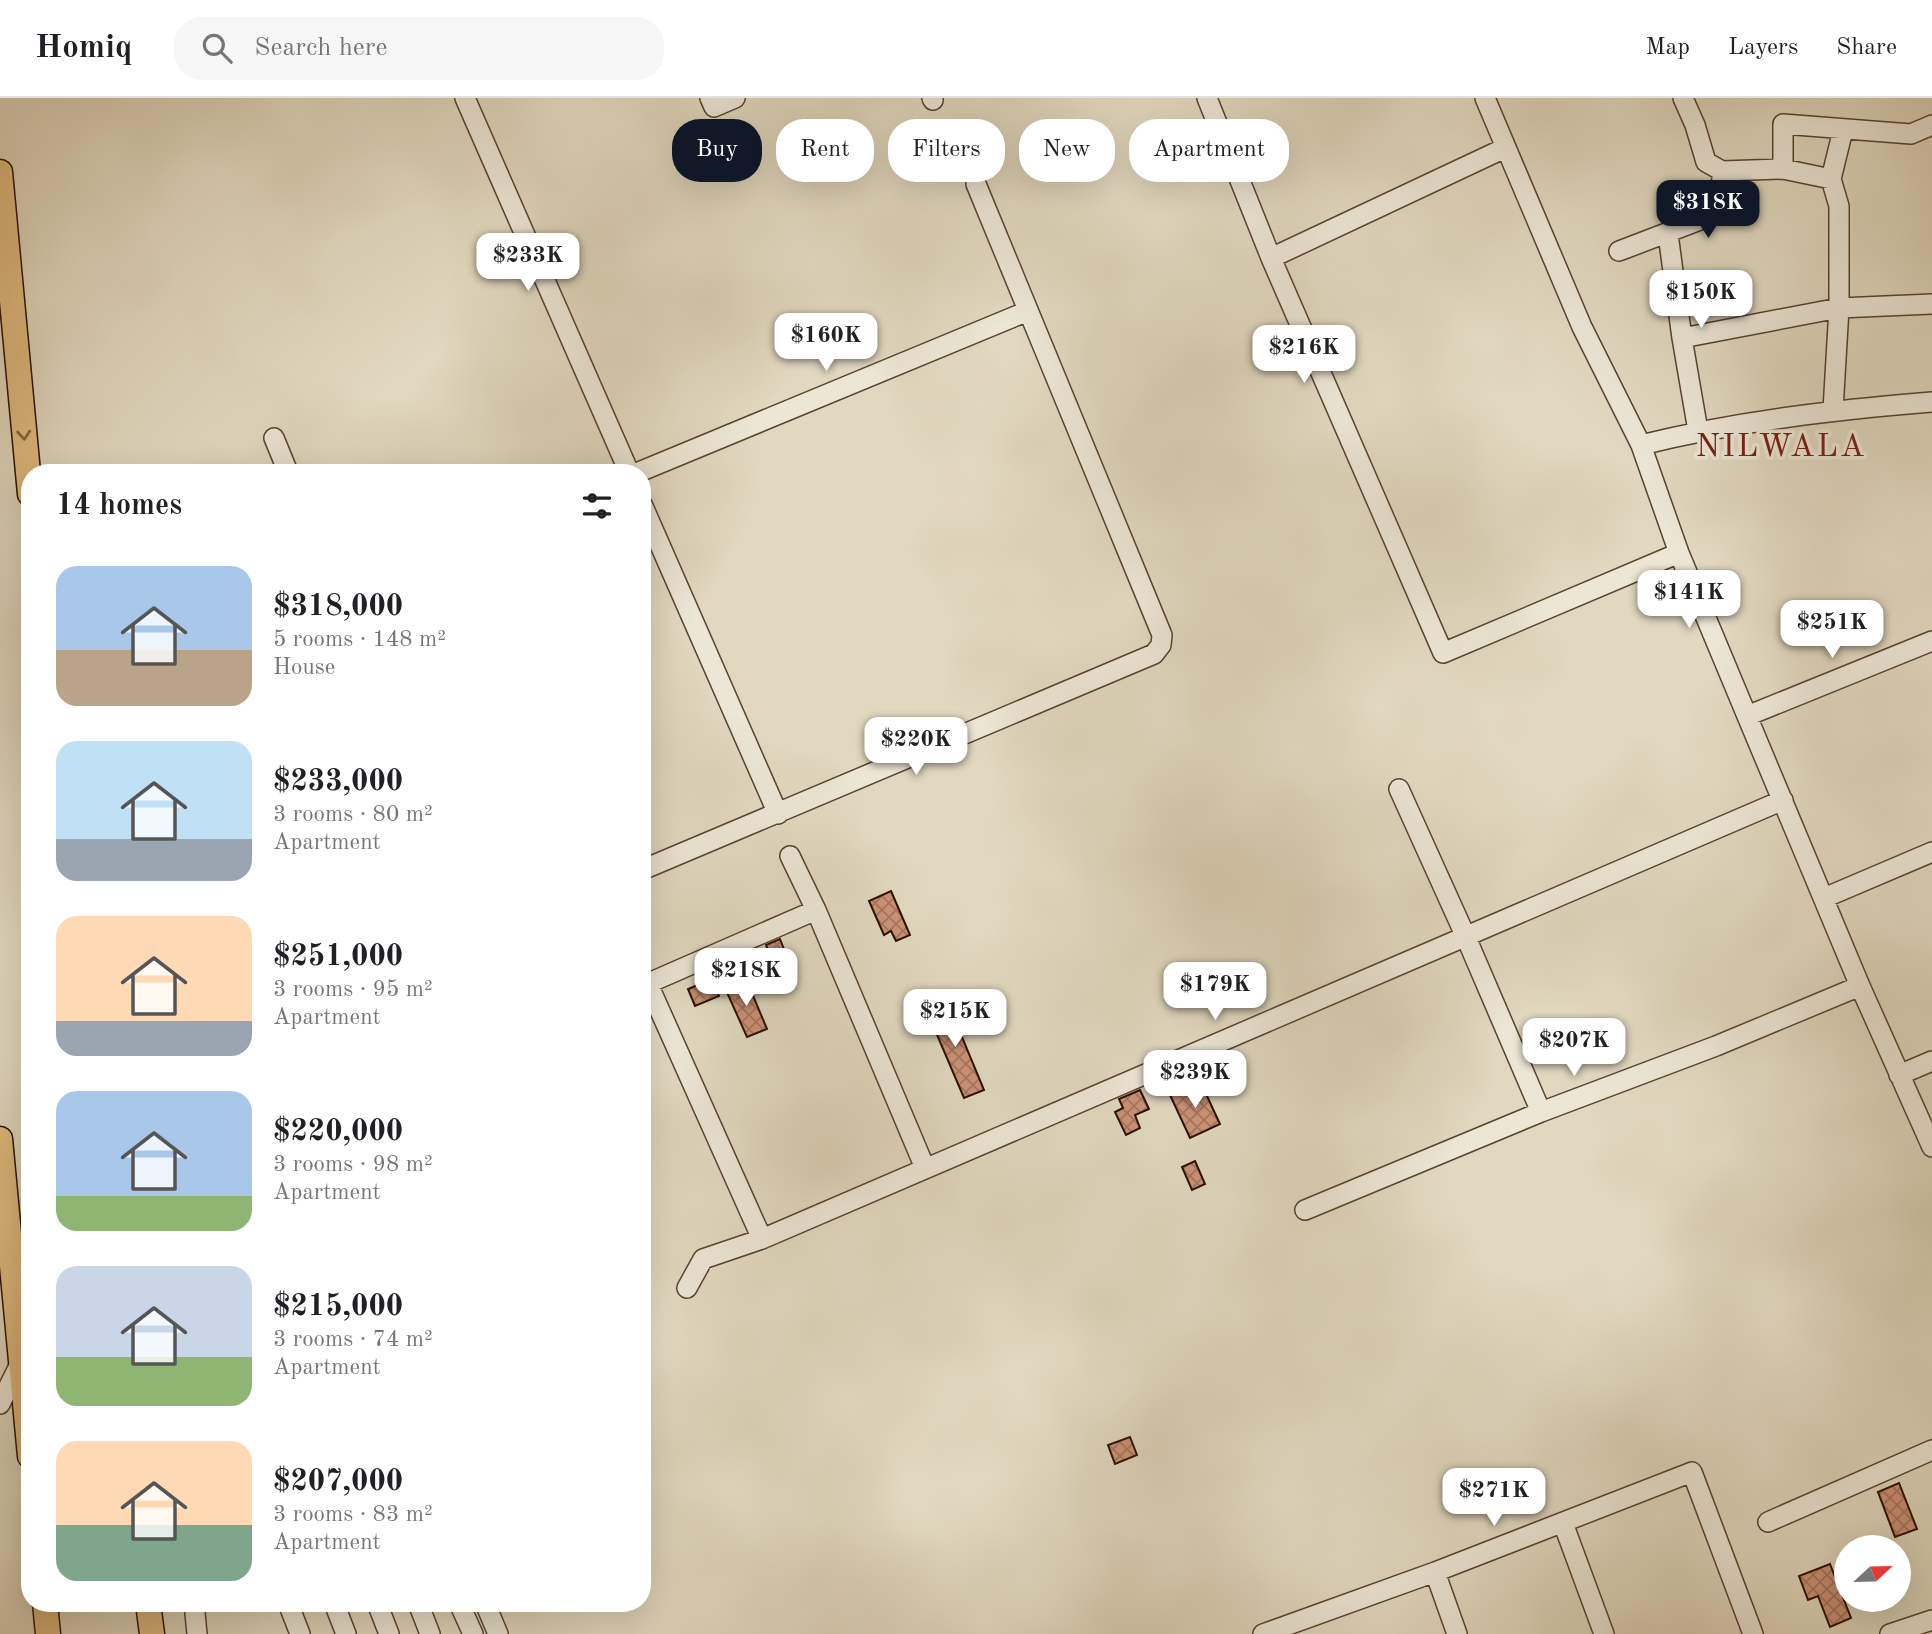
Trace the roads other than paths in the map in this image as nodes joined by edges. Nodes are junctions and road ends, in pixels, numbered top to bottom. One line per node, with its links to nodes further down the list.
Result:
1 (465, 98): 29 (street)
2 (710, 98): 3 (street)
3 (735, 98)
4 (1208, 98): 17 (street)
5 (1485, 98): 9 (street)
6 (1683, 98): 11 (street)
7 (1932, 125): 8 (street)
8 (1843, 130): 10 (street); 13 (street)
9 (1505, 148): 17 (street); 26 (street)
10 (1783, 169): 11 (street); 13 (street)
11 (1722, 171): 15 (street)
12 (0, 172): 27 (main road, one-way to 27)
13 (1831, 179): 19 (street)
14 (976, 184): 20 (street)
15 (1668, 234): 16 (street); 21 (street)
16 (1619, 251)
17 (1271, 258): 32 (street)
18 (1932, 304): 19 (street)
19 (1839, 308): 21 (street); 23 (street)
20 (1028, 311): 30 (street); 37 (street)
21 (1682, 338): 24 (street)
22 (1932, 402): 23 (street)
23 (1833, 410): 24 (street)
24 (1698, 431): 26 (street)
25 (274, 438): 28 (street)
26 (1641, 445): 32 (street)
27 (27, 464)
28 (285, 464)
29 (625, 464)
30 (651, 467)
31 (651, 525): 37 (street)
32 (1679, 553): 34 (street)
33 (1932, 641): 34 (street)
34 (1746, 716): 36 (street)
35 (1399, 789): 43 (street)
36 (1783, 800): 41 (street); 43 (street)
37 (778, 814): 40 (street)
38 (1932, 852): 41 (street)
39 (790, 856): 42 (street)
40 (651, 866)
41 (1824, 898): 45 (street)
42 (816, 910): 44 (street); 52 (street)
43 (1465, 935): 49 (street); 52 (street)
44 (651, 982)
45 (1860, 986): 48 (street); 49 (street)
46 (651, 998): 54 (street)
47 (1932, 1060): 48 (street)
48 (1899, 1074): 51 (street)
49 (1541, 1112): 53 (street)
50 (0, 1139): 56 (main road)
51 (1932, 1147)
52 (925, 1168): 54 (street)
53 (1305, 1210)
54 (762, 1239): 55 (street)
55 (687, 1288)
56 (20, 1364): 57 (main road); 58 (street)
57 (21, 1373)
58 (0, 1404)
59 (1932, 1450): 60 (street)
60 (1768, 1522)
61 (1563, 1523): 62 (street); 85 (street); 86 (street)
62 (1434, 1572): 73 (street); 84 (street)
63 (46, 1612): 74 (main road)
64 (149, 1612): 75 (main road)
65 (195, 1612): 76 (street)
66 (291, 1612): 77 (street)
67 (337, 1612): 78 (street)
68 (381, 1612): 79 (street)
69 (421, 1612): 80 (street)
70 (463, 1612): 81 (street)
71 (489, 1612): 82 (street)
72 (1932, 1620): 87 (street)
73 (1299, 1628): 83 (street)
74 (48, 1634)
75 (152, 1634)
76 (197, 1634)
77 (300, 1634)
78 (346, 1634)
79 (390, 1634)
80 (430, 1634)
81 (473, 1634)
82 (498, 1634)
83 (1263, 1634)
84 (1457, 1634)
85 (1604, 1634)
86 (1752, 1634)
87 (1889, 1634)

